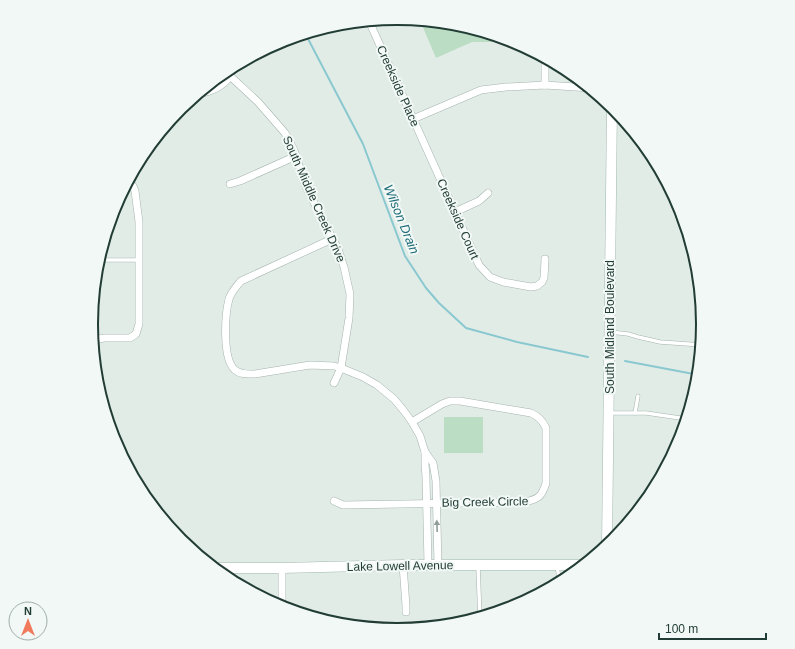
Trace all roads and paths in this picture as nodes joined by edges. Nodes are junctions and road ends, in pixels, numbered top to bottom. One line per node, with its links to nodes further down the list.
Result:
1 (372, 27): 8 (street, Creekside Place)
2 (545, 64): 4 (street)
3 (230, 76): 6 (street); 10 (street, South Middle Creek Drive)
4 (545, 85): 5 (street); 8 (street)
5 (580, 87)
6 (211, 90)
7 (612, 116): 19 (main road, South Midland Boulevard)
8 (413, 119): 9 (street, Creekside Place)
9 (428, 152): 14 (street, Creekside Court)
10 (296, 156): 11 (street); 15 (street, South Middle Creek Drive)
11 (230, 184)
12 (132, 186): 18 (street)
13 (488, 193): 14 (street)
14 (455, 212): 16 (street, Creekside Court)
15 (332, 239): 22 (street, South Middle Creek Drive); 22 (street)
16 (545, 259)
17 (105, 260): 18 (lane)
18 (139, 260): 20 (street)
19 (609, 332): 21 (lane); 25 (main road, South Midland Boulevard)
20 (99, 339)
21 (696, 345)
22 (341, 368): 23 (street, South Middle Creek Drive); 28 (street)
23 (334, 382)
24 (638, 396): 26 (lane)
25 (609, 413): 26 (lane); 33 (main road, South Midland Boulevard)
26 (635, 413): 27 (lane)
27 (682, 418)
28 (412, 422): 29 (street); 32 (street, Big Creek Circle)
29 (426, 452): 31 (street); 32 (street)
30 (334, 502): 31 (street)
31 (427, 503): 32 (street, Big Creek Circle); 35 (street)
32 (436, 503): 35 (street, one-way to 32)
33 (607, 538)
34 (403, 565): 35 (main road, Lake Lowell Avenue); 40 (main road, Lake Lowell Avenue); 43 (street)
35 (433, 565): 36 (main road, Lake Lowell Avenue)
36 (478, 565): 37 (main road, Lake Lowell Avenue); 44 (lane)
37 (557, 565): 38 (main road, Lake Lowell Avenue); 41 (lane)
38 (576, 565)
39 (223, 568): 40 (main road, Lake Lowell Avenue)
40 (282, 568): 42 (street)
41 (559, 577)
42 (282, 601)
43 (406, 612)
44 (480, 612)

